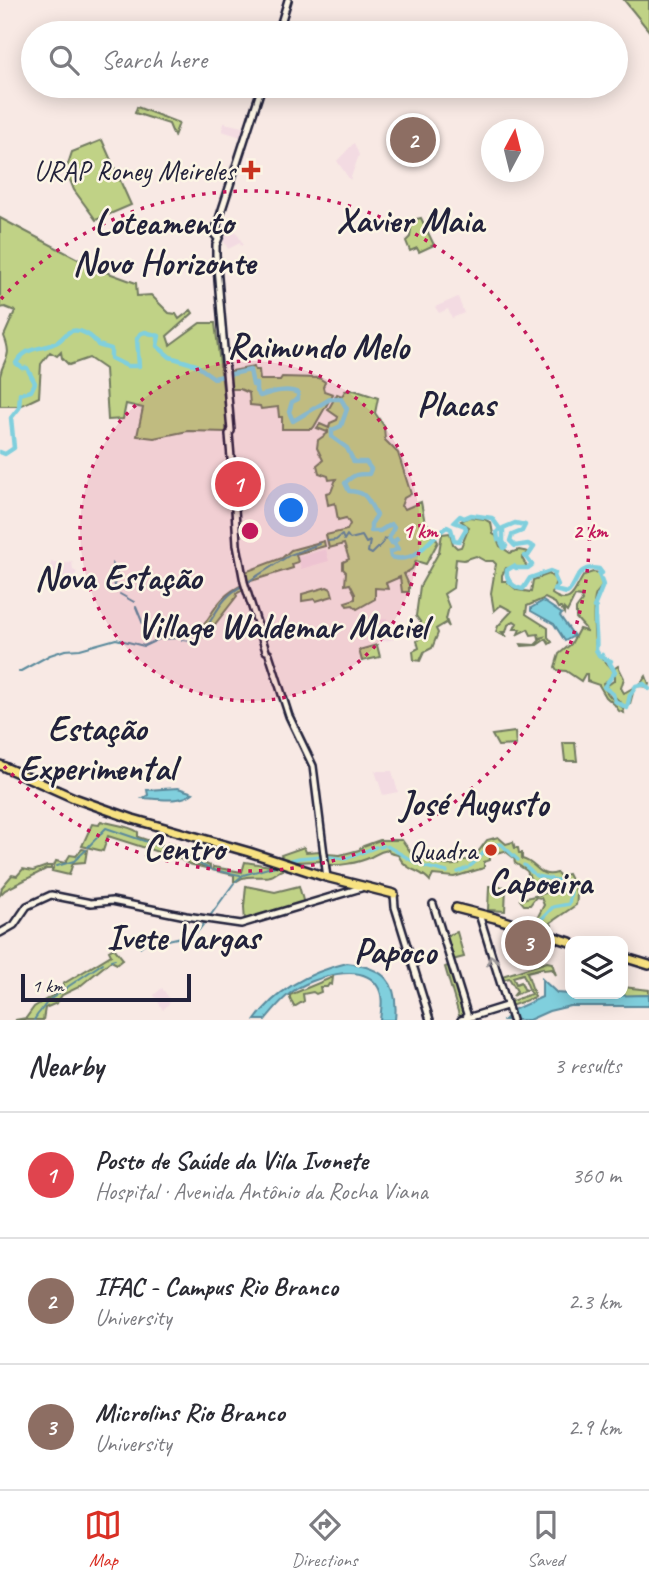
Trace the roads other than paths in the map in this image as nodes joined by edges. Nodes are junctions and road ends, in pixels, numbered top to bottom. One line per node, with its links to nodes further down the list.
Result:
1 (289, 0): 2 (main road)
2 (283, 21)
3 (258, 98): 5 (main road)
4 (6, 770): 5 (main road)
5 (326, 875): 6 (main road)
6 (364, 888): 7 (main road); 11 (main road)
7 (392, 897): 17 (main road)
8 (434, 907): 16 (main road)
9 (456, 908): 10 (main road)
10 (479, 914): 12 (main road); 15 (main road, one-way to 10)
11 (0, 933)
12 (565, 941)
13 (628, 959): 14 (main road)
14 (648, 965)
15 (506, 1006): 16 (main road); 18 (main road)
16 (464, 1019)
17 (430, 1020)
18 (512, 1020)

